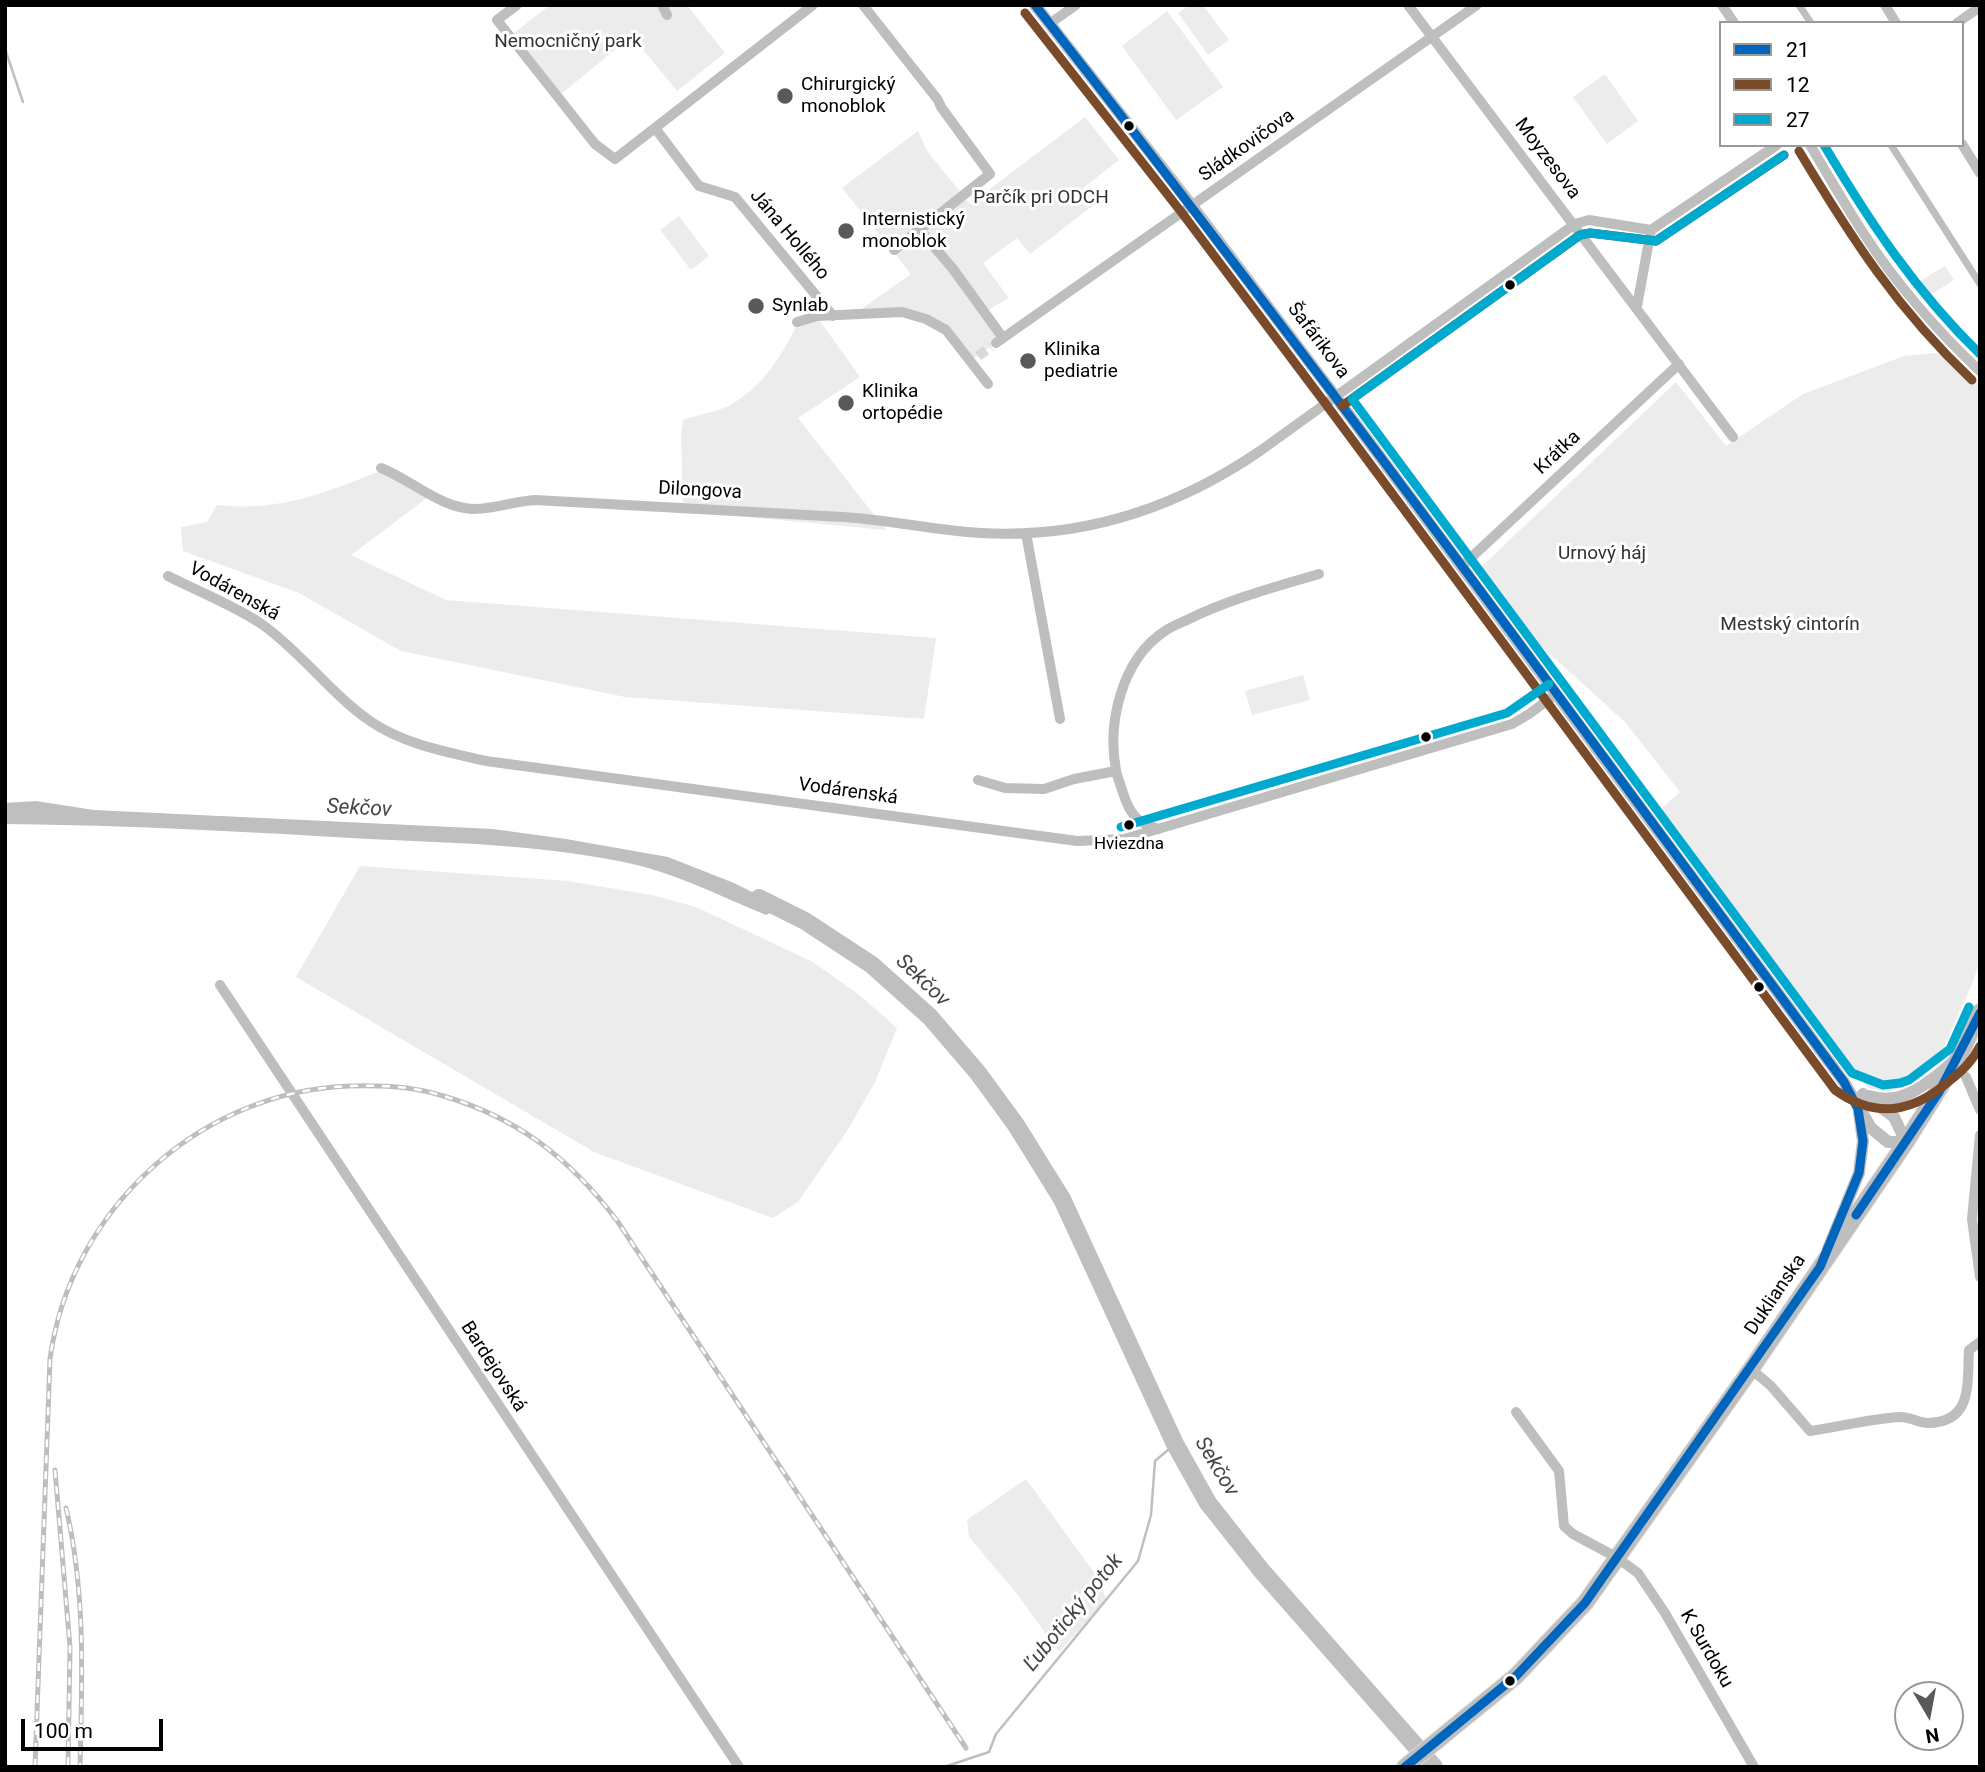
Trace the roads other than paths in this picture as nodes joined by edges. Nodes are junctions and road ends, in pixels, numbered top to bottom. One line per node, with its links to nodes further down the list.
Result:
1 (517, 5): 18 (street)
2 (813, 5): 18 (street)
3 (863, 5): 26 (street)
4 (1035, 5): 16 (street, Šafárikova)
5 (1076, 5): 16 (street)
6 (1408, 5): 17 (street, Moyzesova)
7 (1477, 5): 17 (street, Sládkovičova)
8 (1722, 5): 12 (street)
9 (1799, 5): 13 (street)
10 (1885, 5): 14 (street)
11 (1980, 7): 15 (street)
12 (1733, 21)
13 (1810, 21)
14 (1895, 21)
15 (1960, 21)
16 (1049, 24): 24 (street, Šafárikova)
17 (1432, 37): 24 (street, Sládkovičova); 25 (street, Moyzesova)
18 (655, 128): 31 (street, Jána Hollého)
19 (1774, 147): 27 (street)
20 (1811, 147): 34 (street)
21 (1892, 147): 29 (street)
22 (1964, 147): 23 (street)
23 (1980, 173)
24 (1192, 206): 26 (street, Sládkovičova); 36 (street, Šafárikova)
25 (1575, 224): 27 (street); 30 (street, Moyzesova); 36 (street, Dilongova)
26 (919, 229): 28 (street)
27 (1651, 229): 30 (street)
28 (894, 250)
29 (1980, 284)
30 (1637, 306): 33 (street, Moyzesova)
31 (833, 316): 32 (street); 35 (street)
32 (797, 322)
33 (1679, 364): 37 (street, Moyzesova); 40 (street, Krátka)
34 (1980, 371)
35 (988, 384)
36 (1335, 396): 39 (street, Dilongova); 40 (street, Šafárikova)
37 (1733, 437)
38 (381, 468): 39 (street, Dilongova)
39 (1026, 533): 44 (street)
40 (1461, 568): 43 (street, Šafárikova)
41 (1319, 574): 45 (street)
42 (168, 576): 47 (street, Vodárenská)
43 (1556, 694): 47 (street, Vodárenská); 52 (street, Šafárikova)
44 (1060, 719)
45 (1116, 771): 46 (street); 47 (street)
46 (978, 780)
47 (1160, 830)
48 (220, 985): 64 (street, Bardejovská)
49 (1980, 1013): 50 (main road, Duklianska)
50 (1959, 1056): 53 (street); 57 (main road, Duklianska)
51 (1966, 1077): 55 (street)
52 (1844, 1082): 53 (street); 54 (street, Šafárikova)
53 (1863, 1094): 57 (street)
54 (1858, 1109): 57 (street, Šafárikova); 58 (street)
55 (1980, 1110)
56 (1980, 1135): 59 (street)
57 (1906, 1142): 58 (main road, Duklianska)
58 (1821, 1267): 61 (main road, Duklianska)
59 (1980, 1277)
60 (1980, 1342): 61 (street)
61 (1751, 1369): 63 (main road, Duklianska)
62 (1516, 1412): 63 (street)
63 (1616, 1557): 65 (main road, Duklianska); 66 (street, K Surdoku)
64 (739, 1767)
65 (1405, 1767)
66 (1754, 1767)

